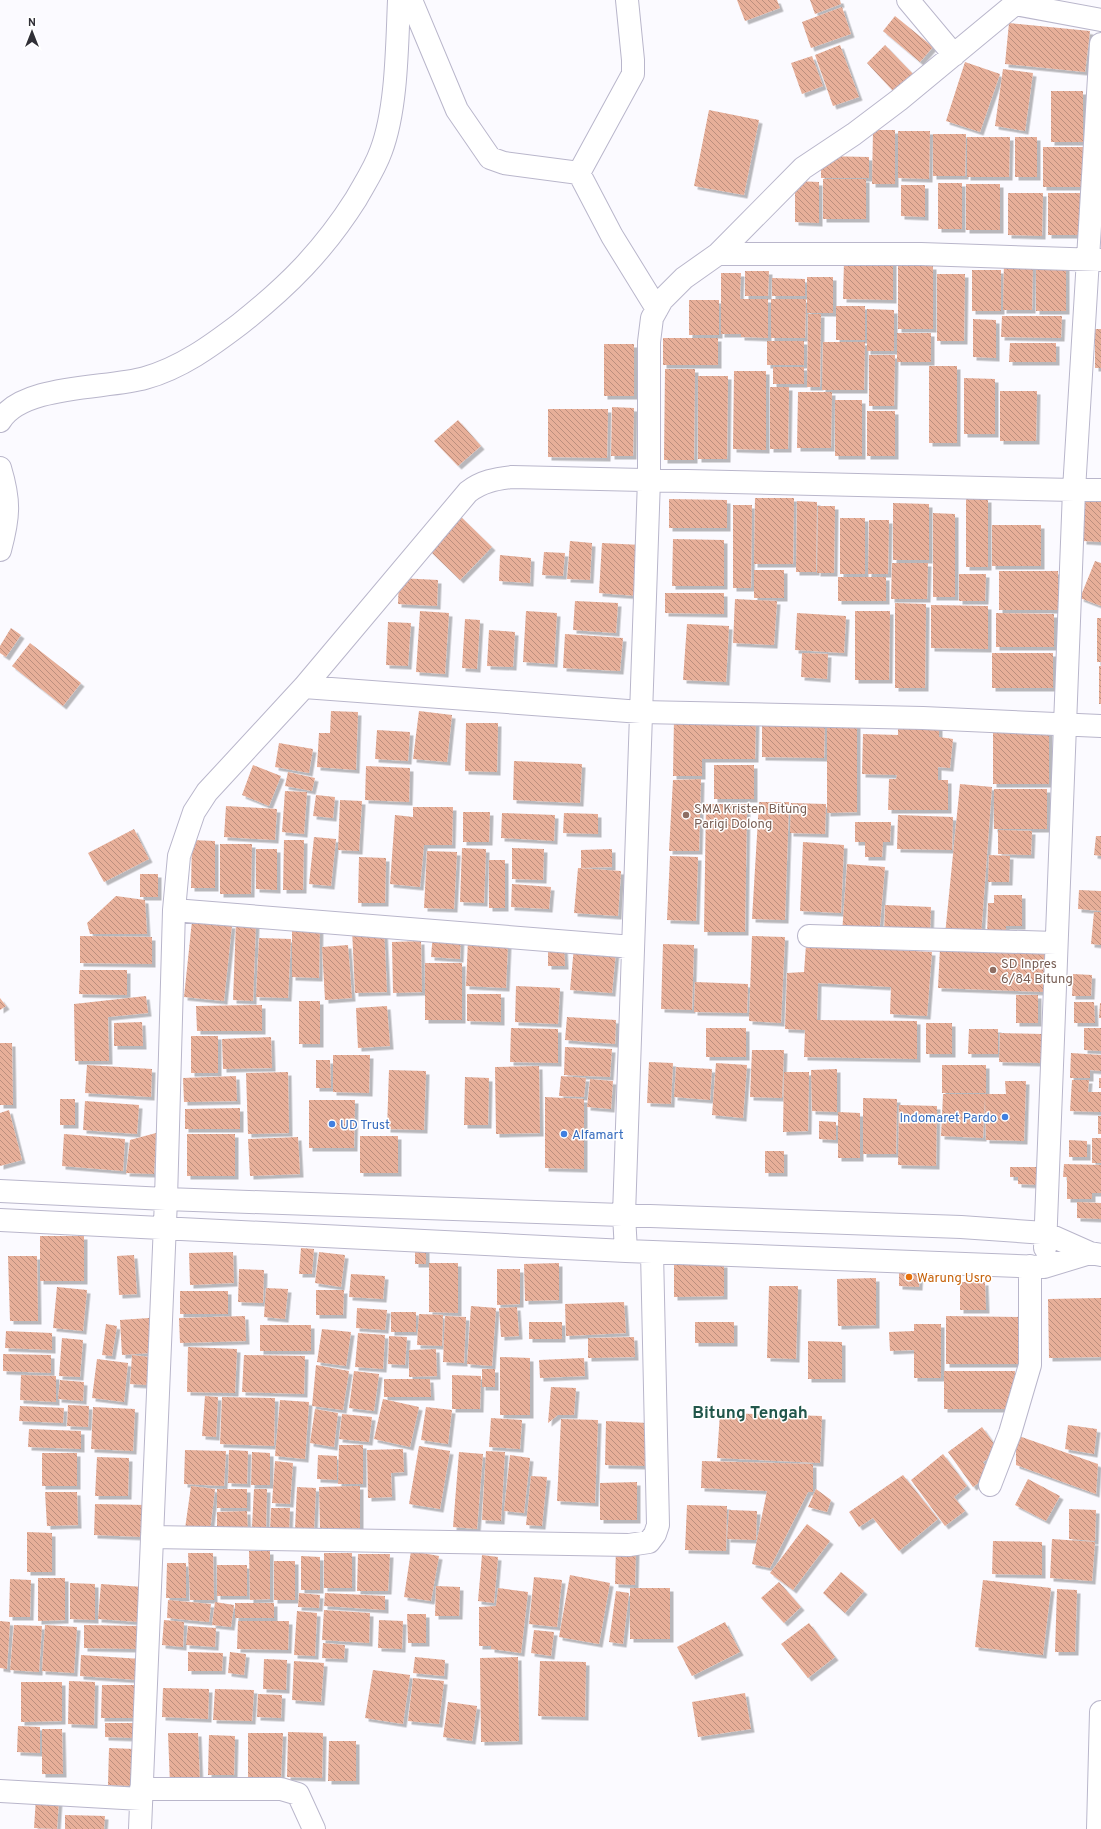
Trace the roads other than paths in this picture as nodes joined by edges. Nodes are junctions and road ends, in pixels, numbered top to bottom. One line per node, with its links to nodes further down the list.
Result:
1 (400, 0): 13 (street)
2 (410, 0): 9 (street)
3 (627, 0): 9 (street)
4 (908, 0): 8 (street)
5 (1017, 2): 6 (street); 8 (street)
6 (1101, 20)
7 (1101, 44): 11 (street)
8 (954, 55): 10 (street)
9 (579, 172): 12 (street)
10 (718, 254): 11 (street); 12 (street)
11 (1095, 260): 16 (street)
12 (657, 309): 15 (street)
13 (0, 421)
14 (0, 468): 18 (street)
15 (650, 479): 16 (street); 19 (street); 20 (street)
16 (1074, 490): 17 (street); 21 (street)
17 (1101, 490)
18 (0, 550)
19 (304, 687): 20 (street); 23 (street)
20 (641, 712): 21 (street); 26 (street)
21 (1065, 726): 22 (street); 25 (street)
22 (1101, 726)
23 (174, 910): 26 (street); 28 (street)
24 (809, 936): 25 (street)
25 (1056, 943): 32 (street)
26 (633, 947): 29 (street)
27 (0, 1190): 28 (street)
28 (166, 1199): 29 (street); 31 (street)
29 (624, 1215): 32 (street); 33 (street)
30 (0, 1220): 31 (street)
31 (165, 1229): 33 (street); 38 (street)
32 (1045, 1233): 35 (street); 36 (street)
33 (626, 1250): 34 (street)
34 (652, 1252): 36 (street); 38 (street)
35 (1095, 1254): 36 (street)
36 (1037, 1267): 37 (street)
37 (990, 1485)
38 (152, 1537): 42 (street)
39 (1101, 1712): 40 (street)
40 (1100, 1758): 45 (street)
41 (0, 1791): 42 (street)
42 (141, 1794): 43 (street); 44 (street)
43 (140, 1829)
44 (314, 1829)
45 (1098, 1829)

